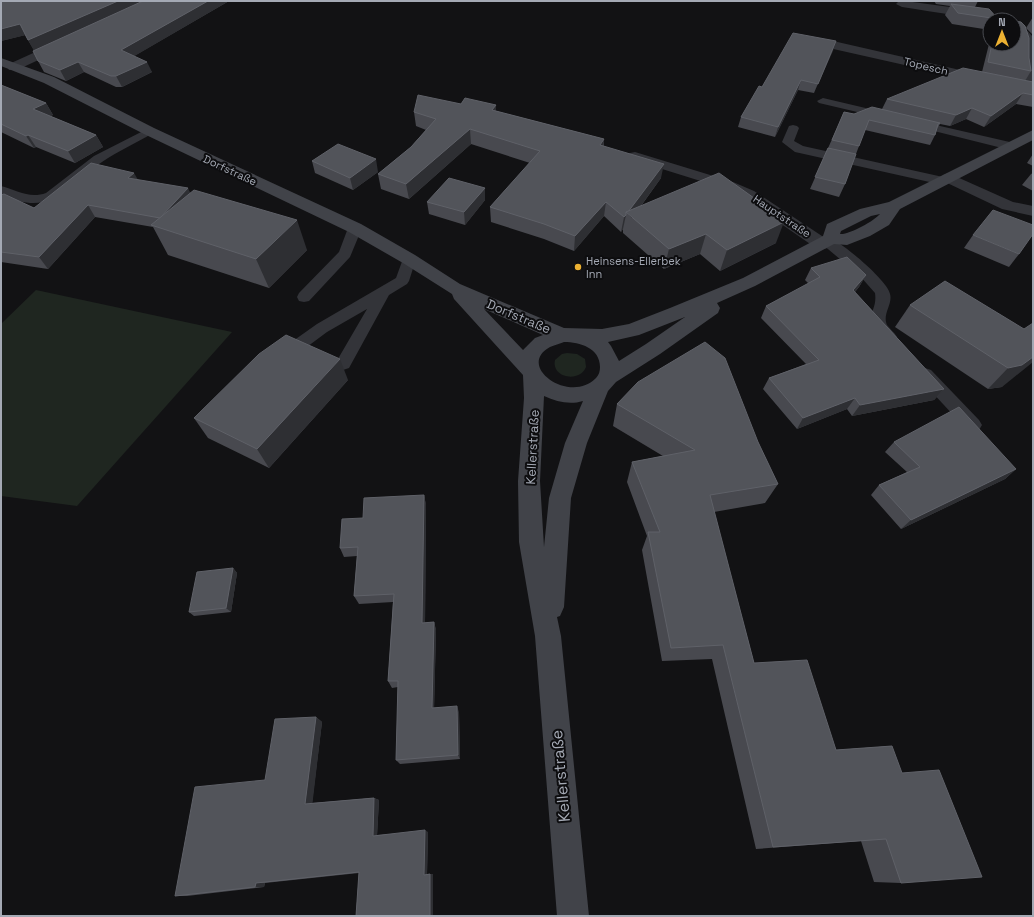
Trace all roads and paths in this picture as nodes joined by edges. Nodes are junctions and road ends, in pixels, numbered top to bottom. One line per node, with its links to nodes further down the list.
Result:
1 (902, 4): 2 (street)
2 (982, 16)
3 (1022, 33): 7 (street)
4 (74, 38): 6 (street)
5 (820, 42): 8 (street, Topesch)
6 (7, 64): 11 (main road, Dorfstraße)
7 (1033, 85)
8 (1033, 90)
9 (823, 101): 13 (lane)
10 (793, 128): 15 (lane)
11 (149, 131): 16 (lane); 18 (main road, Dorfstraße)
12 (1033, 134): 13 (main road, Hauptstraße)
13 (1010, 146): 15 (main road, Hauptstraße)
14 (617, 151): 19 (street, Hauptstraße)
15 (946, 180): 17 (street); 19 (main road, Hauptstraße)
16 (1, 190)
17 (1033, 211)
18 (355, 228): 20 (main road, Dorfstraße); 24 (lane)
19 (827, 241): 21 (main road, Hauptstraße); 26 (lane)
20 (409, 259): 22 (main road, Dorfstraße); 23 (lane)
21 (749, 282): 25 (main road, Hauptstraße); 31 (main road, Hauptstraße)
22 (454, 288): 25 (main road, Dorfstraße); 30 (main road, Dorfstraße)
23 (383, 292): 28 (lane); 29 (lane)
24 (304, 297)
25 (572, 336): 30 (main road); 31 (main road)
26 (897, 345)
27 (913, 361): 32 (lane)
28 (271, 364)
29 (343, 364)
30 (530, 373): 31 (main road); 33 (main road, Kellerstraße)
31 (604, 382): 33 (main road, Kellerstraße)
32 (984, 437)
33 (548, 636): 34 (main road, Kellerstraße)
34 (572, 916)

